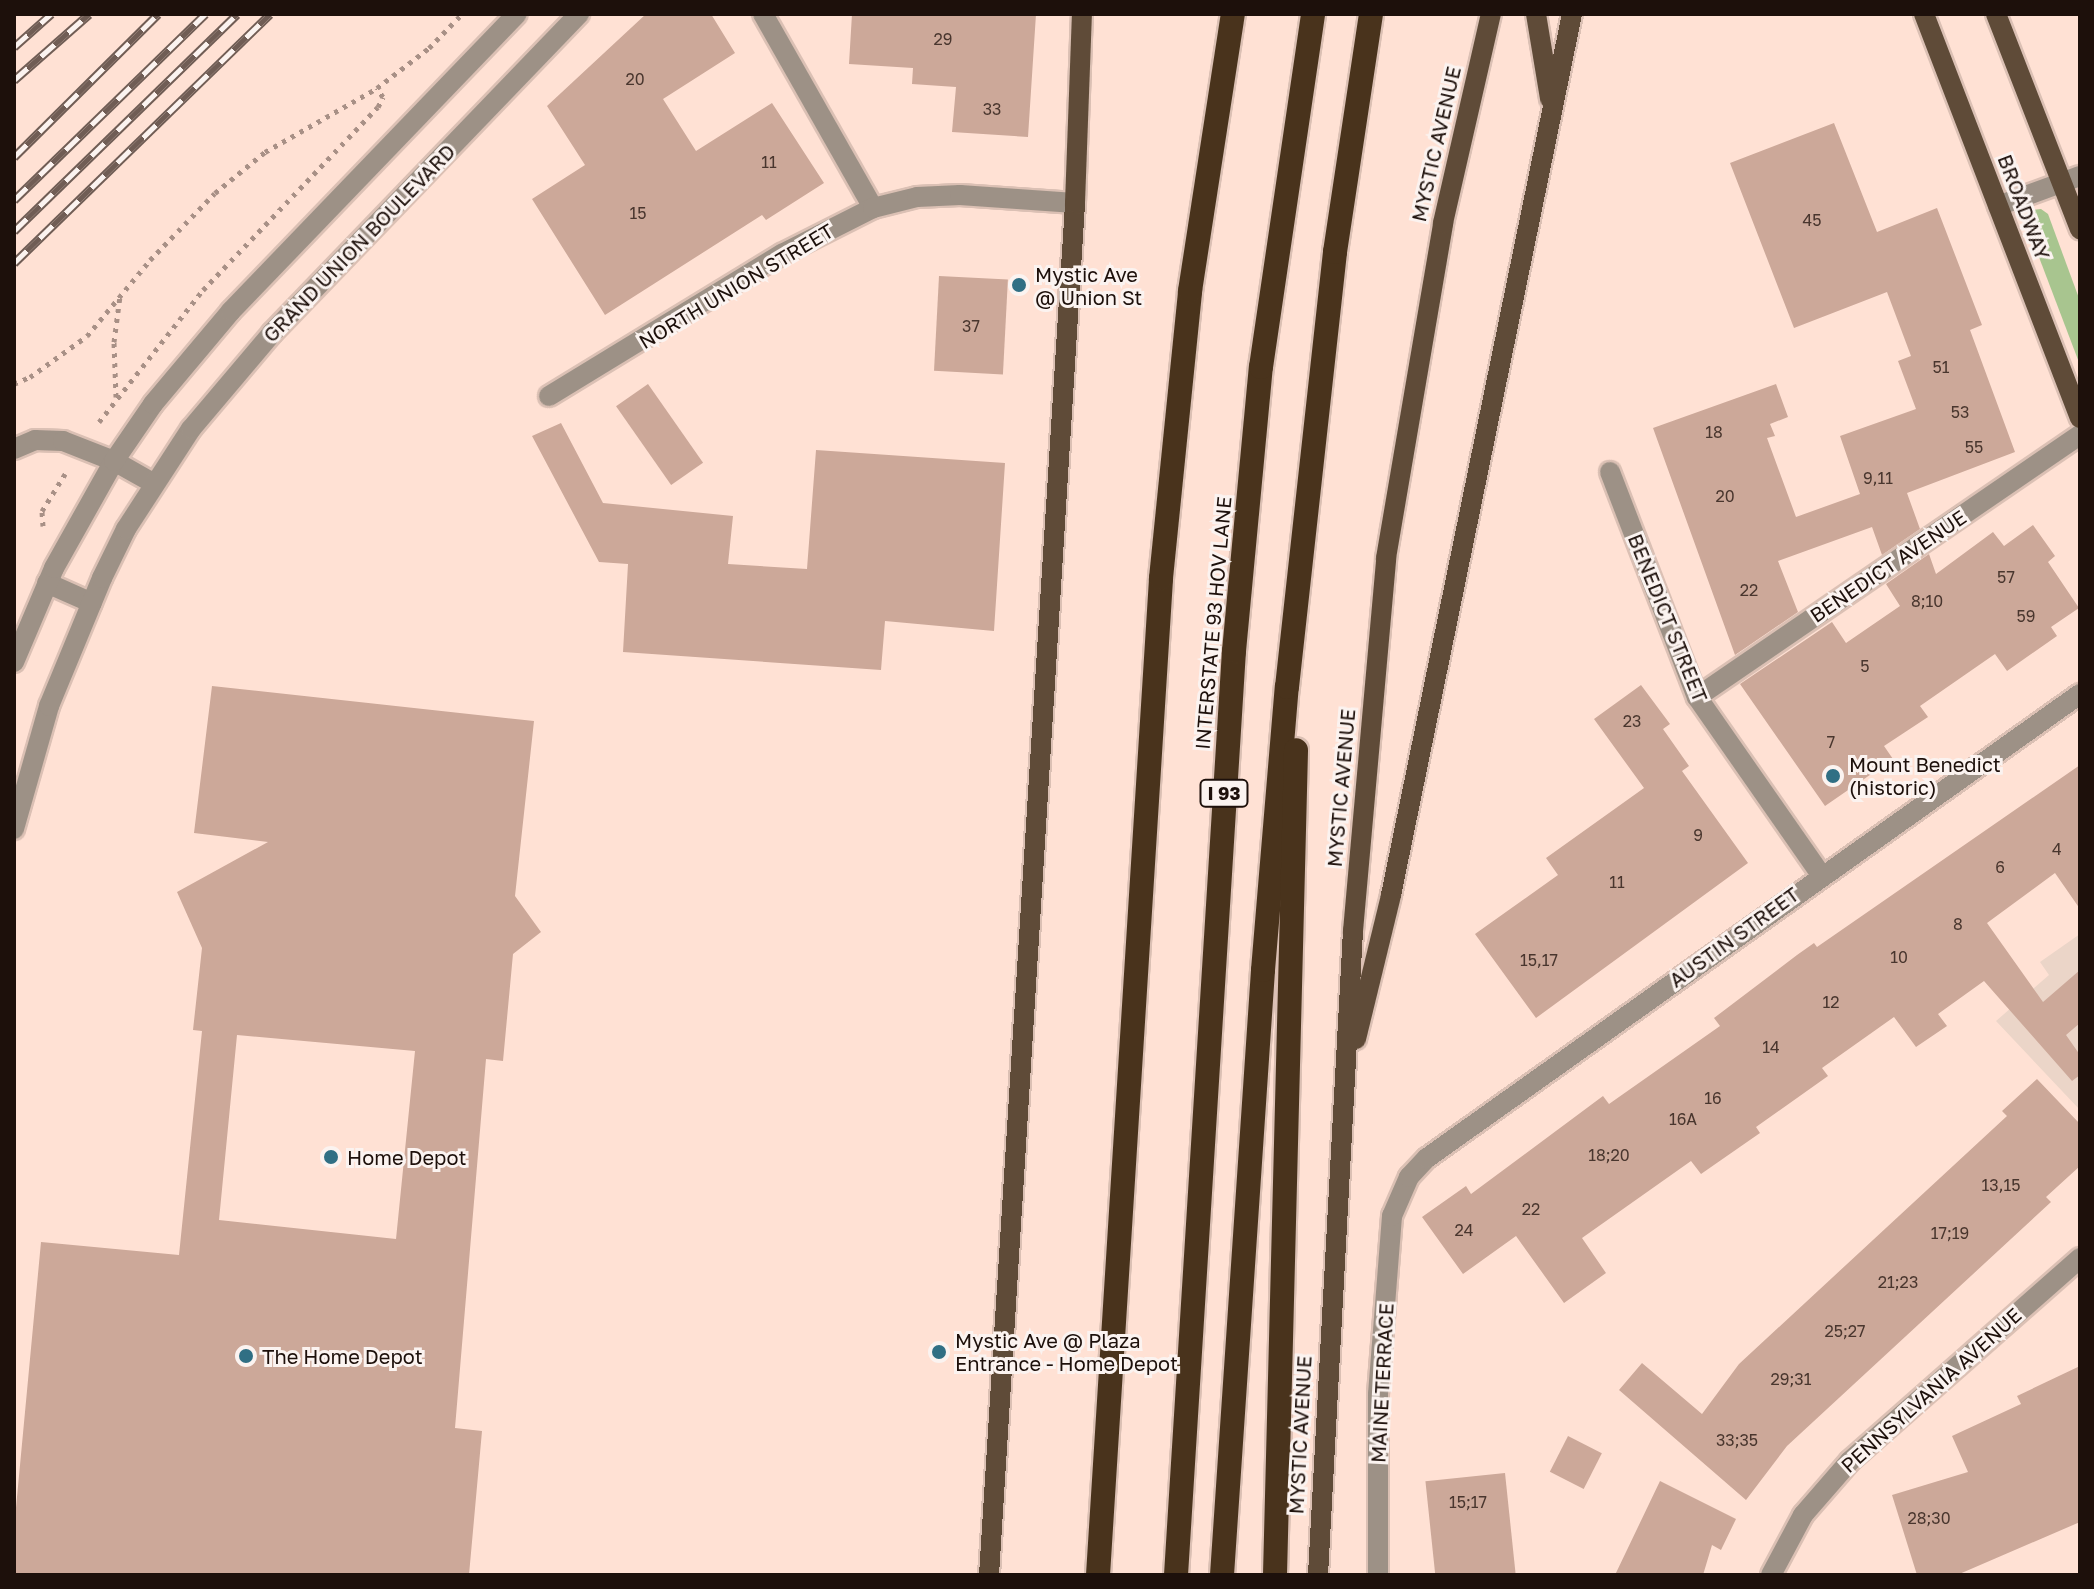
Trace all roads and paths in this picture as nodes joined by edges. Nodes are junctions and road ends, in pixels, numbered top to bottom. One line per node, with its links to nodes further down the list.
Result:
1 (462, 14): 22 (path)
2 (517, 14): 29 (street)
3 (579, 14): 31 (street, GRAND UNION BOULEVARD)
4 (763, 14): 20 (street)
5 (1082, 14): 15 (main road)
6 (1090, 14): 15 (main road)
7 (1233, 14): 44 (highway)
8 (1313, 14): 45 (highway, INTERSTATE 93 HOV LANE / I 93)
9 (1371, 14): 32 (highway, I 93)
10 (1491, 14): 40 (main road, MYSTIC AVENUE)
11 (1536, 14): 16 (main road)
12 (1572, 14): 16 (main road)
13 (1924, 14): 19 (main road, BROADWAY)
14 (1996, 14): 17 (main road)
15 (1079, 45): 18 (main road)
16 (1552, 115): 40 (main road)
17 (2071, 179): 19 (street); 21 (main road)
18 (1075, 203): 20 (street, NORTH UNION STREET); 43 (main road)
19 (1998, 206): 26 (main road, BROADWAY)
20 (873, 208): 24 (street, NORTH UNION STREET)
21 (2080, 229)
22 (120, 295): 23 (path); 25 (path)
23 (14, 384)
24 (549, 396)
25 (116, 397)
26 (2080, 418)
27 (2080, 435): 37 (street, BENEDICT AVENUE)
28 (14, 449): 29 (street)
29 (114, 461): 31 (street); 33 (street)
30 (1610, 472): 37 (street, BENEDICT STREET)
31 (153, 483): 34 (street, GRAND UNION BOULEVARD)
32 (1301, 540): 46 (highway, I 93); 47 (highway)
33 (47, 583): 34 (street); 35 (street)
34 (92, 603): 38 (street, GRAND UNION BOULEVARD)
35 (14, 662)
36 (2080, 694): 39 (street, AUSTIN STREET)
37 (1697, 697): 39 (street, BENEDICT STREET)
38 (14, 829)
39 (1821, 875): 41 (street, AUSTIN STREET)
40 (1343, 1093): 48 (main road, MYSTIC AVENUE)
41 (1400, 1193): 49 (street, MAINE TERRACE)
42 (2080, 1258): 50 (street, PENNSYLVANIA AVENUE)
43 (989, 1575)
44 (1098, 1575)
45 (1176, 1575)
46 (1222, 1575)
47 (1275, 1575)
48 (1318, 1575)
49 (1378, 1575)
50 (1771, 1575)

